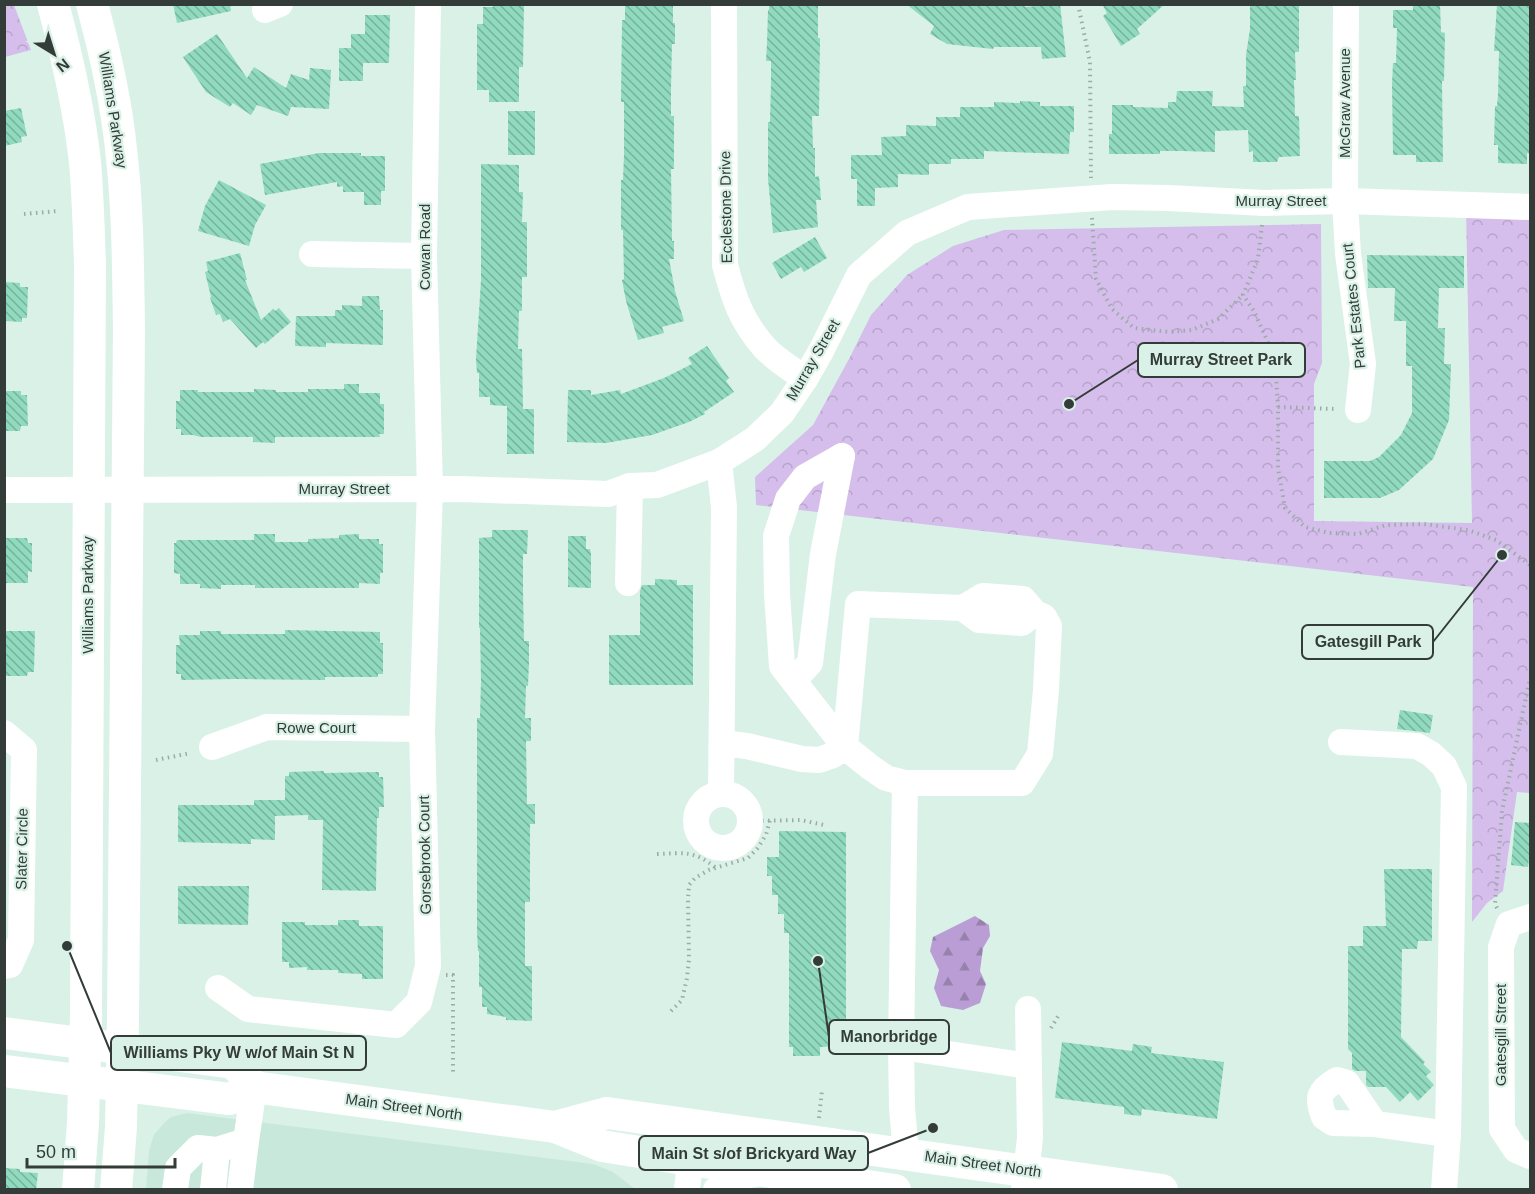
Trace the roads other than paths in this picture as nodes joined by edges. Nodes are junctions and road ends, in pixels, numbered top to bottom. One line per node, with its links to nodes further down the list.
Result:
1 (53, 4): 15 (main road, Williams Parkway)
2 (92, 4): 16 (main road, Williams Parkway)
3 (428, 4): 9 (street, Cowan Road)
4 (724, 4): 10 (street, Ecclestone Drive)
5 (1346, 4): 6 (street, McGraw Avenue)
6 (1345, 201): 7 (street, Murray Street); 10 (street, Murray Street); 11 (street, Park Estates Court)
7 (1530, 207)
8 (312, 254): 9 (street)
9 (424, 256): 17 (street, Cowan Road)
10 (805, 379): 12 (street, Murray Street)
11 (1358, 410)
12 (719, 462): 13 (street, Murray Street); 23 (street)
13 (630, 486): 17 (street, Murray Street); 18 (street)
14 (4, 489): 15 (street, Murray Street)
15 (89, 489): 16 (street, Murray Street); 33 (main road, Williams Parkway)
16 (127, 489): 17 (street, Murray Street); 35 (main road, Williams Parkway)
17 (430, 489): 20 (street, Gorsebrook Court)
18 (628, 583)
19 (794, 680): 19 (street); 25 (street)
20 (422, 729): 24 (street, Rowe Court); 30 (street, Gorsebrook Court)
21 (4, 733): 29 (street, Slater Circle)
22 (1341, 742): 44 (street)
23 (722, 743): 25 (street); 27 (street)
24 (212, 747)
25 (845, 747): 26 (street); 26 (street)
26 (904, 783): 34 (street)
27 (721, 794): 27 (street)
28 (1520, 920): 48 (street, Gatesgill Street)
29 (4, 966)
30 (218, 988)
31 (1028, 1010): 36 (street)
32 (4, 1034): 33 (main road)
33 (85, 1044): 35 (main road); 38 (main road, Williams Parkway)
34 (901, 1047): 36 (street); 47 (street)
35 (123, 1049): 39 (main road, Williams Parkway); 40 (main road)
36 (1029, 1066): 51 (street)
37 (4, 1071): 38 (main road)
38 (84, 1081): 39 (main road); 52 (main road, Williams Parkway)
39 (122, 1085): 40 (main road); 53 (main road, Williams Parkway)
40 (254, 1087): 43 (main road, Main Street North); 45 (street)
41 (1375, 1124): 44 (street)
42 (694, 1125): 43 (main road, Main Street North); 47 (main road, Main Street North); 50 (street)
43 (555, 1127): 50 (main road, Main Street North)
44 (1448, 1134): 60 (street)
45 (246, 1141): 46 (street); 56 (street)
46 (217, 1150): 54 (street); 55 (street)
47 (906, 1154): 51 (main road, Main Street North)
48 (1530, 1156)
49 (769, 1172): 50 (main road, Main Street North); 57 (street); 58 (main road, Main Street North)
50 (689, 1175)
51 (1025, 1180): 59 (main road, Main Street North)
52 (78, 1190)
53 (116, 1190)
54 (175, 1190)
55 (213, 1190)
56 (240, 1190)
57 (716, 1190)
58 (895, 1190)
59 (1162, 1190)
60 (1444, 1190)

